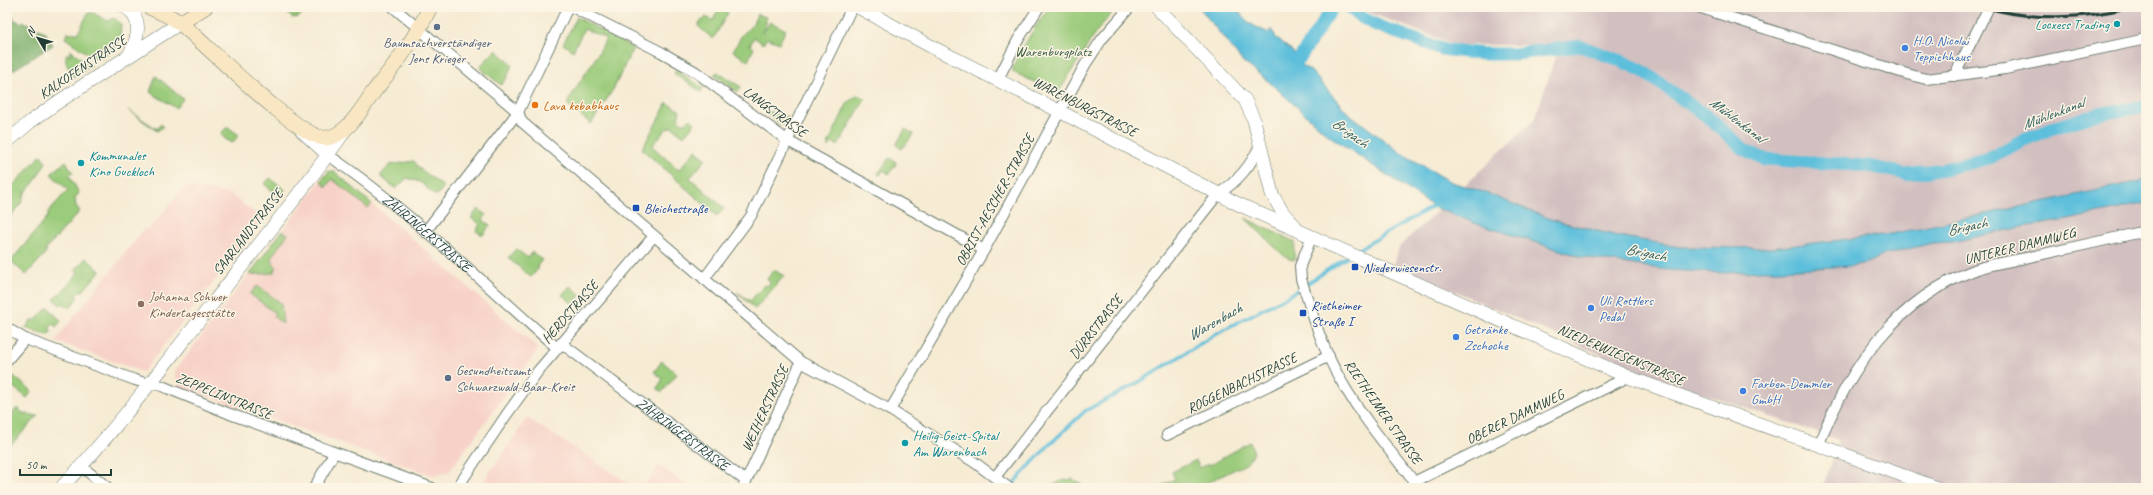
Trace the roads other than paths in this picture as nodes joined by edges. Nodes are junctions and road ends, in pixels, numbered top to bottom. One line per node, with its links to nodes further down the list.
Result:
1 (125, 7): 18 (street)
2 (149, 7): 15 (main road, ZÄHRINGERSTRASSE)
3 (205, 7): 15 (main road)
4 (393, 7): 16 (street)
5 (430, 7): 16 (main road, ZÄHRINGERSTRASSE)
6 (568, 7): 22 (street)
7 (572, 7): 25 (street, LANGSTRASSE)
8 (852, 7): 25 (street)
9 (858, 7): 20 (street, WARENBURGSTRASSE)
10 (1039, 7): 20 (street)
11 (1130, 7): 21 (street, OBRIST-AESCHER-STRASSE)
12 (1157, 7): 27 (street)
13 (1698, 7): 19 (street)
14 (1989, 7): 19 (street)
15 (180, 23): 18 (street, KALKOFENSTRASSE); 23 (main road, ZÄHRINGERSTRASSE)
16 (420, 29): 22 (street); 24 (main road, ZÄHRINGERSTRASSE)
17 (2146, 39): 19 (street)
18 (129, 55): 26 (street, KALKOFENSTRASSE)
19 (1954, 76)
20 (997, 81): 21 (street, WARENBURGSTRASSE)
21 (1060, 111): 29 (street, WARENBURGSTRASSE); 34 (street, OBRIST-AESCHER-STRASSE)
22 (518, 112): 31 (street); 33 (street)
23 (294, 123): 24 (main road, ZÄHRINGERSTRASSE); 28 (street, ZÄHRINGERSTRASSE)
24 (351, 123): 28 (street, SAARLANDSTRASSE)
25 (788, 141): 34 (street, LANGSTRASSE); 35 (street)
26 (7, 142)
27 (1260, 145): 29 (street, DÜRRSTRASSE); 32 (street)
28 (328, 155): 31 (street, ZÄHRINGERSTRASSE); 43 (street, SAARLANDSTRASSE)
29 (1218, 194): 32 (street, WARENBURGSTRASSE); 49 (street, DÜRRSTRASSE)
30 (2146, 231): 46 (street, UNTERER DAMMWEG)
31 (425, 232): 38 (street, ZÄHRINGERSTRASSE)
32 (1307, 234): 39 (street, RIETHEIMER STRASSE); 42 (street, NIEDERWIESENSTRASSE)
33 (654, 236): 35 (street); 38 (street, HERDSTRASSE)
34 (984, 250): 44 (street, OBRIST-AESCHER-STRASSE)
35 (704, 279): 41 (street)
36 (7, 328): 37 (street, ZEPPELINSTRASSE)
37 (25, 339): 40 (street); 43 (street, ZEPPELINSTRASSE)
38 (559, 345): 50 (street, ZÄHRINGERSTRASSE); 56 (street, HERDSTRASSE)
39 (1329, 356): 45 (street, ROGGENBACHSTRASSE); 51 (street, RIETHEIMER STRASSE)
40 (7, 360)
41 (801, 362): 44 (street); 50 (street, WEIHERSTRASSE)
42 (1628, 377): 46 (street, NIEDERWIESENSTRASSE); 51 (street, OBERER DAMMWEG)
43 (149, 384): 47 (street, ZEPPELINSTRASSE); 48 (street, SAARLANDSTRASSE)
44 (890, 410): 49 (street)
45 (1167, 435)
46 (1818, 446): 57 (street, NIEDERWIESENSTRASSE)
47 (334, 453): 54 (street); 55 (street, ZEPPELINSTRASSE)
48 (81, 466): 52 (street, SAARLANDSTRASSE); 53 (street)
49 (1002, 482)
50 (745, 485)
51 (1417, 485)
52 (61, 488)
53 (108, 488)
54 (314, 488)
55 (432, 488)
56 (457, 488)
57 (1938, 488)

